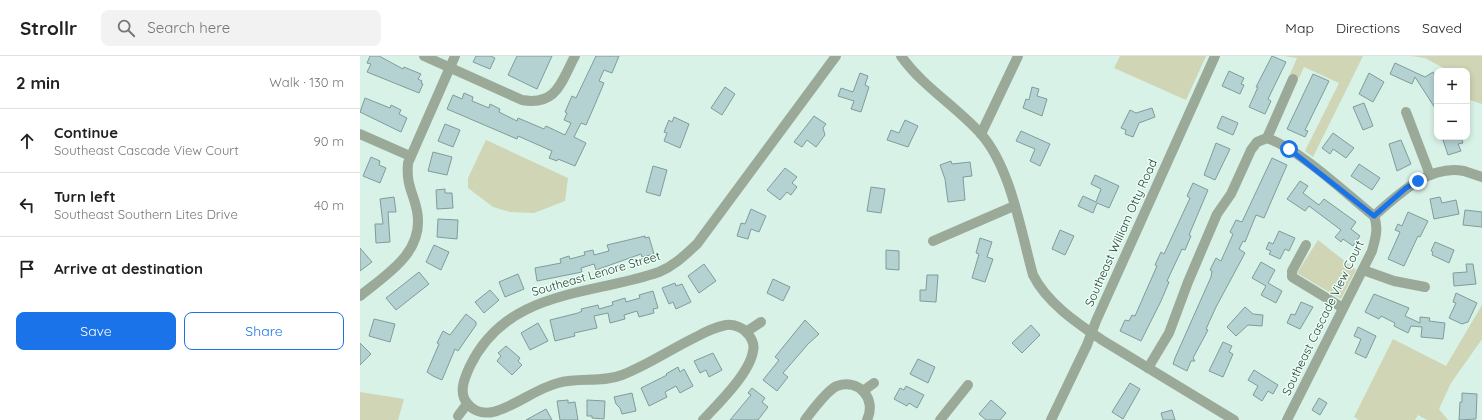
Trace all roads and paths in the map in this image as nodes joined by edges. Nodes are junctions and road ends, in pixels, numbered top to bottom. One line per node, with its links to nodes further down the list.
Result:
1 (424, 56): 8 (street)
2 (455, 56): 8 (street)
3 (575, 56): 8 (street)
4 (836, 56): 32 (street, Southeast Lenore Street)
5 (901, 56): 12 (street)
6 (1018, 56): 12 (street)
7 (1215, 56): 27 (street, Southeast William Otty Road)
8 (449, 68): 14 (street)
9 (1293, 79): 13 (street)
10 (1406, 112): 15 (street)
11 (360, 134): 14 (street)
12 (981, 134): 17 (street)
13 (1267, 138): 18 (street); 28 (street)
14 (410, 156): 23 (street)
15 (1430, 175): 16 (street); 18 (street)
16 (1482, 177)
17 (1014, 206): 19 (street); 27 (street)
18 (1374, 216): 21 (street, Southeast Cascade View Court)
19 (932, 241)
20 (1306, 245): 24 (street)
21 (1363, 270): 22 (street); 24 (street, Southeast Cascade View Court)
22 (1425, 287)
23 (360, 296)
24 (1343, 308): 40 (street, Southeast Cascade View Court)
25 (761, 322): 26 (street)
26 (746, 332): 32 (street); 34 (street)
27 (1092, 333): 28 (street); 38 (street, Southeast William Otty Road)
28 (1148, 368): 39 (street)
29 (874, 383): 31 (street)
30 (968, 385): 37 (street)
31 (863, 392): 35 (street); 36 (street)
32 (467, 404): 33 (street)
33 (458, 416)
34 (703, 420)
35 (805, 420)
36 (867, 420)
37 (940, 420)
38 (1051, 420)
39 (1234, 420)
40 (1287, 420)

